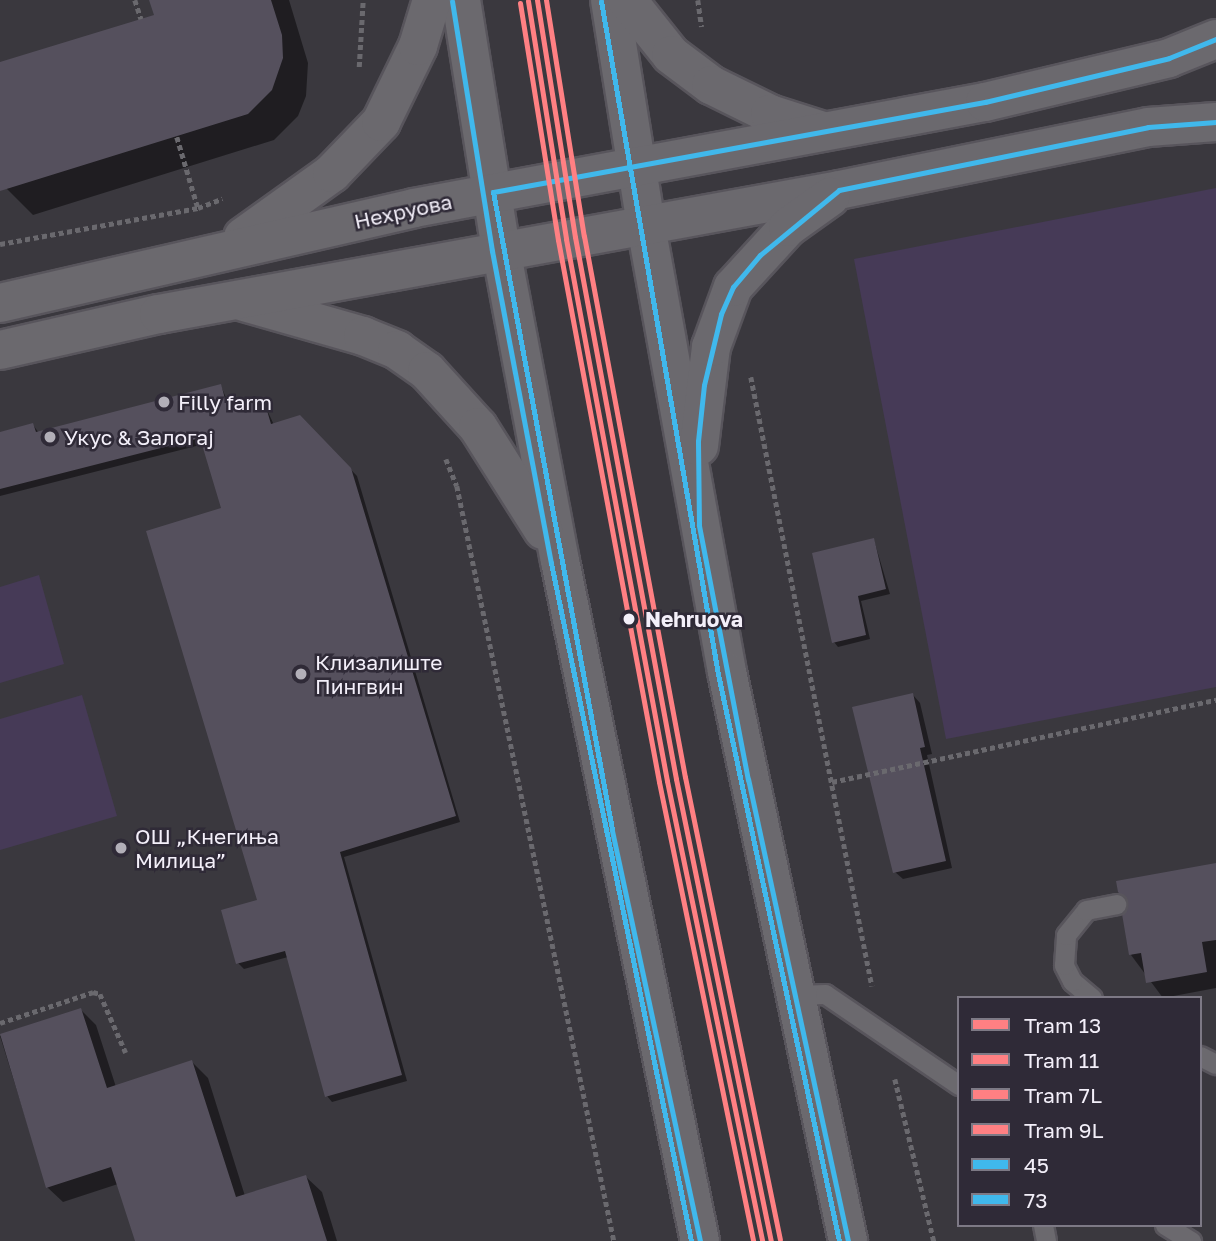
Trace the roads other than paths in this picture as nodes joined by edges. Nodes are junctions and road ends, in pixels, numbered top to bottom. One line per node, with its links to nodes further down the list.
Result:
1 (432, 0): 12 (main road)
2 (461, 0): 10 (main road)
3 (610, 0): 8 (main road)
4 (627, 0): 7 (main road)
5 (1216, 39): 7 (main road, Нехруова)
6 (1216, 122): 9 (main road)
7 (828, 133): 8 (main road, Нехруова)
8 (636, 167): 10 (main road, Нехруова); 11 (main road)
9 (839, 190): 11 (main road); 17 (main road)
10 (493, 192): 12 (main road, Нехруова); 13 (main road)
11 (646, 226): 13 (main road); 17 (main road)
12 (224, 249): 15 (main road, Нехруова)
13 (501, 249): 14 (main road); 18 (main road)
14 (236, 300): 16 (main road); 18 (main road)
15 (0, 303)
16 (0, 350)
17 (699, 525): 20 (main road)
18 (560, 561): 24 (main road)
19 (1116, 904): 21 (lane)
20 (795, 995): 22 (lane); 25 (main road)
21 (1090, 996)
22 (957, 1084)
23 (1168, 1227): 26 (lane)
24 (700, 1241)
25 (848, 1241)
26 (1191, 1241)

